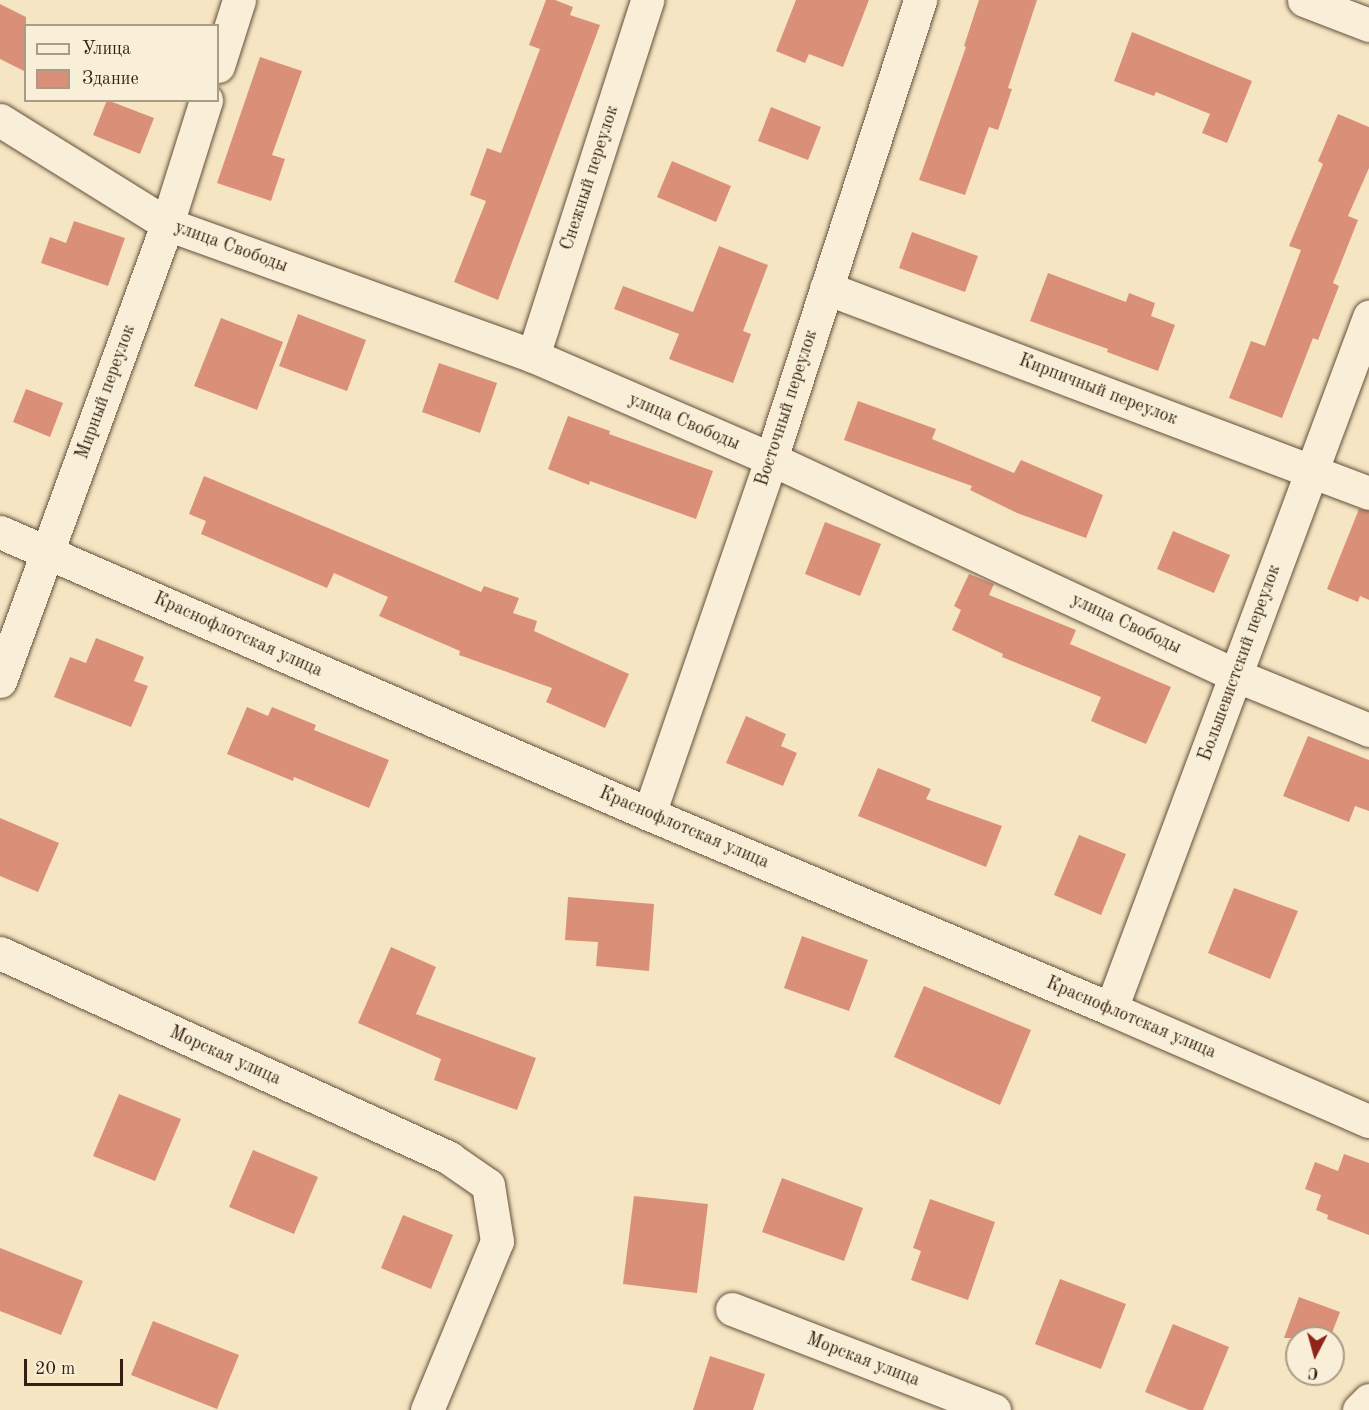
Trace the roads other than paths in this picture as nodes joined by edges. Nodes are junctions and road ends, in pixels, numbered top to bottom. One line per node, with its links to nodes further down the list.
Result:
1 (239, 0): 6 (street)
2 (647, 0): 12 (street, Снежный переулок)
3 (920, 0): 10 (street, Восточный переулок)
4 (1304, 0): 5 (street)
5 (1369, 26)
6 (219, 63)
7 (205, 102): 9 (street, Мирный переулок)
8 (0, 120): 9 (street, улица Свободы)
9 (167, 224): 12 (street, улица Свободы); 17 (street, Мирный переулок)
10 (826, 288): 13 (street, Восточный переулок); 14 (street, Кирпичный переулок)
11 (1369, 317): 14 (street, Большевистский переулок)
12 (533, 356): 13 (street, улица Свободы)
13 (771, 459): 18 (street, улица Свободы); 21 (street, Восточный переулок)
14 (1311, 470): 15 (street, Кирпичный переулок); 18 (street, Большевистский переулок)
15 (1369, 493)
16 (0, 532): 17 (street, Краснофлотская улица)
17 (48, 552): 19 (street, Мирный переулок); 21 (street, Краснофлотская улица)
18 (1235, 675): 20 (street, улица Свободы); 23 (street, Большевистский переулок)
19 (0, 681)
20 (1369, 730)
21 (649, 814): 23 (street, Краснофлотская улица)
22 (0, 953): 27 (street, Морская улица)
23 (1112, 1009): 24 (street, Краснофлотская улица)
24 (1369, 1121)
25 (732, 1309): 28 (street, Морская улица)
26 (1369, 1400): 29 (street)
27 (427, 1410)
28 (994, 1410)
29 (1359, 1410)

